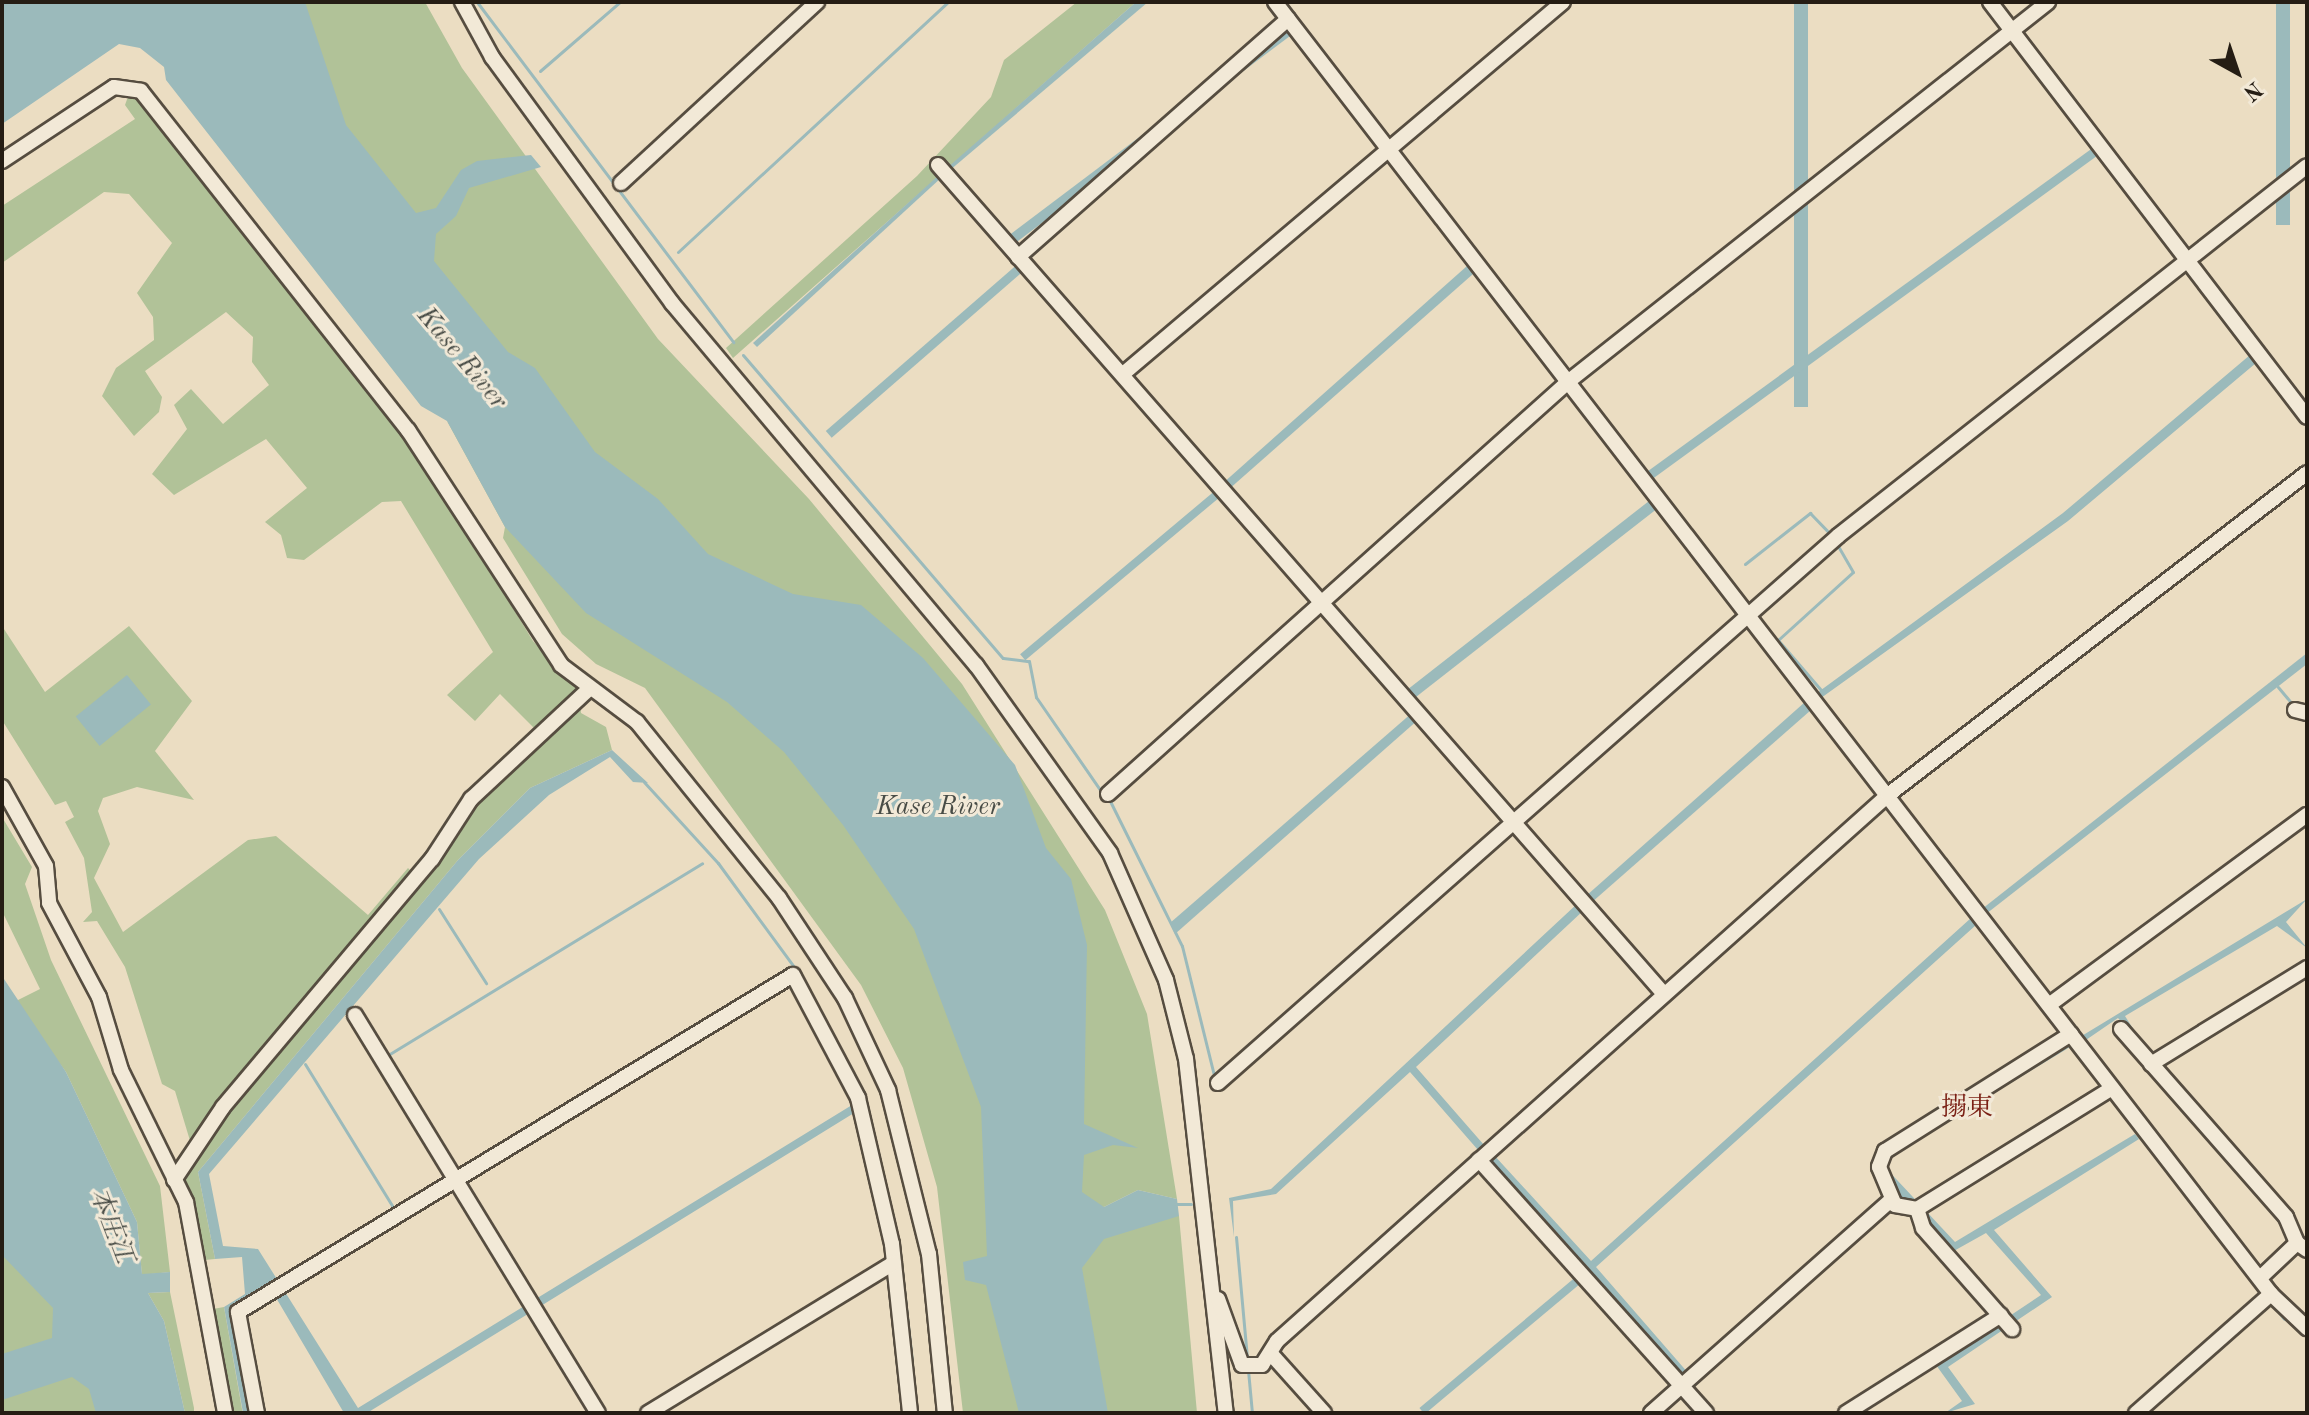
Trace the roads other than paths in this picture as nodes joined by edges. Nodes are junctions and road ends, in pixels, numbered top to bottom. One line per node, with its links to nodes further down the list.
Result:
1 (462, 2): 46 (street)
2 (817, 2): 13 (street)
3 (1275, 2): 7 (street)
4 (1563, 2): 9 (street)
5 (1990, 2): 8 (street)
6 (2048, 2): 8 (street)
7 (1288, 19): 9 (street); 14 (street)
8 (2012, 31): 15 (street); 17 (street)
9 (1386, 145): 16 (street); 17 (street)
10 (2, 161): 22 (street)
11 (938, 165): 14 (street)
12 (2307, 166): 15 (street)
13 (621, 183)
14 (1018, 257): 16 (street)
15 (2186, 260): 18 (street); 21 (street)
16 (1123, 374): 20 (street)
17 (1569, 381): 20 (street); 21 (street)
18 (2307, 417)
19 (2307, 473): 25 (street)
20 (1321, 602): 24 (street); 27 (street)
21 (1749, 613): 25 (street); 27 (street)
22 (588, 690): 38 (street); 57 (street)
23 (2, 787): 38 (street)
24 (1108, 794)
25 (1888, 795): 29 (street); 30 (street)
26 (2307, 815): 30 (street)
27 (1513, 820): 29 (street); 35 (street)
28 (2307, 968): 34 (street)
29 (1663, 993): 37 (street)
30 (2049, 1005): 33 (street)
31 (355, 1015): 39 (street)
32 (2121, 1029): 34 (street)
33 (2071, 1034): 36 (street); 40 (street)
34 (2151, 1064): 42 (street)
35 (1218, 1083)
36 (2112, 1088): 41 (street); 44 (street)
37 (1479, 1160): 50 (street); 51 (street)
38 (174, 1180): 52 (street)
39 (457, 1180): 43 (street); 53 (street); 54 (street)
40 (1892, 1199): 41 (street); 51 (street)
41 (1917, 1209): 47 (street)
42 (2302, 1247): 44 (street)
43 (894, 1263): 55 (street); 56 (street)
44 (2260, 1278): 45 (street)
45 (2271, 1294): 48 (street); 63 (street)
46 (1214, 1297): 50 (street); 58 (street)
47 (2001, 1315): 49 (street); 62 (street)
48 (2307, 1328)
49 (2012, 1329)
50 (1272, 1355): 59 (street)
51 (1681, 1386): 60 (street); 61 (street)
52 (225, 1413)
53 (257, 1413)
54 (598, 1413)
55 (648, 1413)
56 (910, 1413)
57 (945, 1413)
58 (1226, 1413)
59 (1324, 1413)
60 (1651, 1413)
61 (1706, 1413)
62 (1846, 1413)
63 (2136, 1413)

